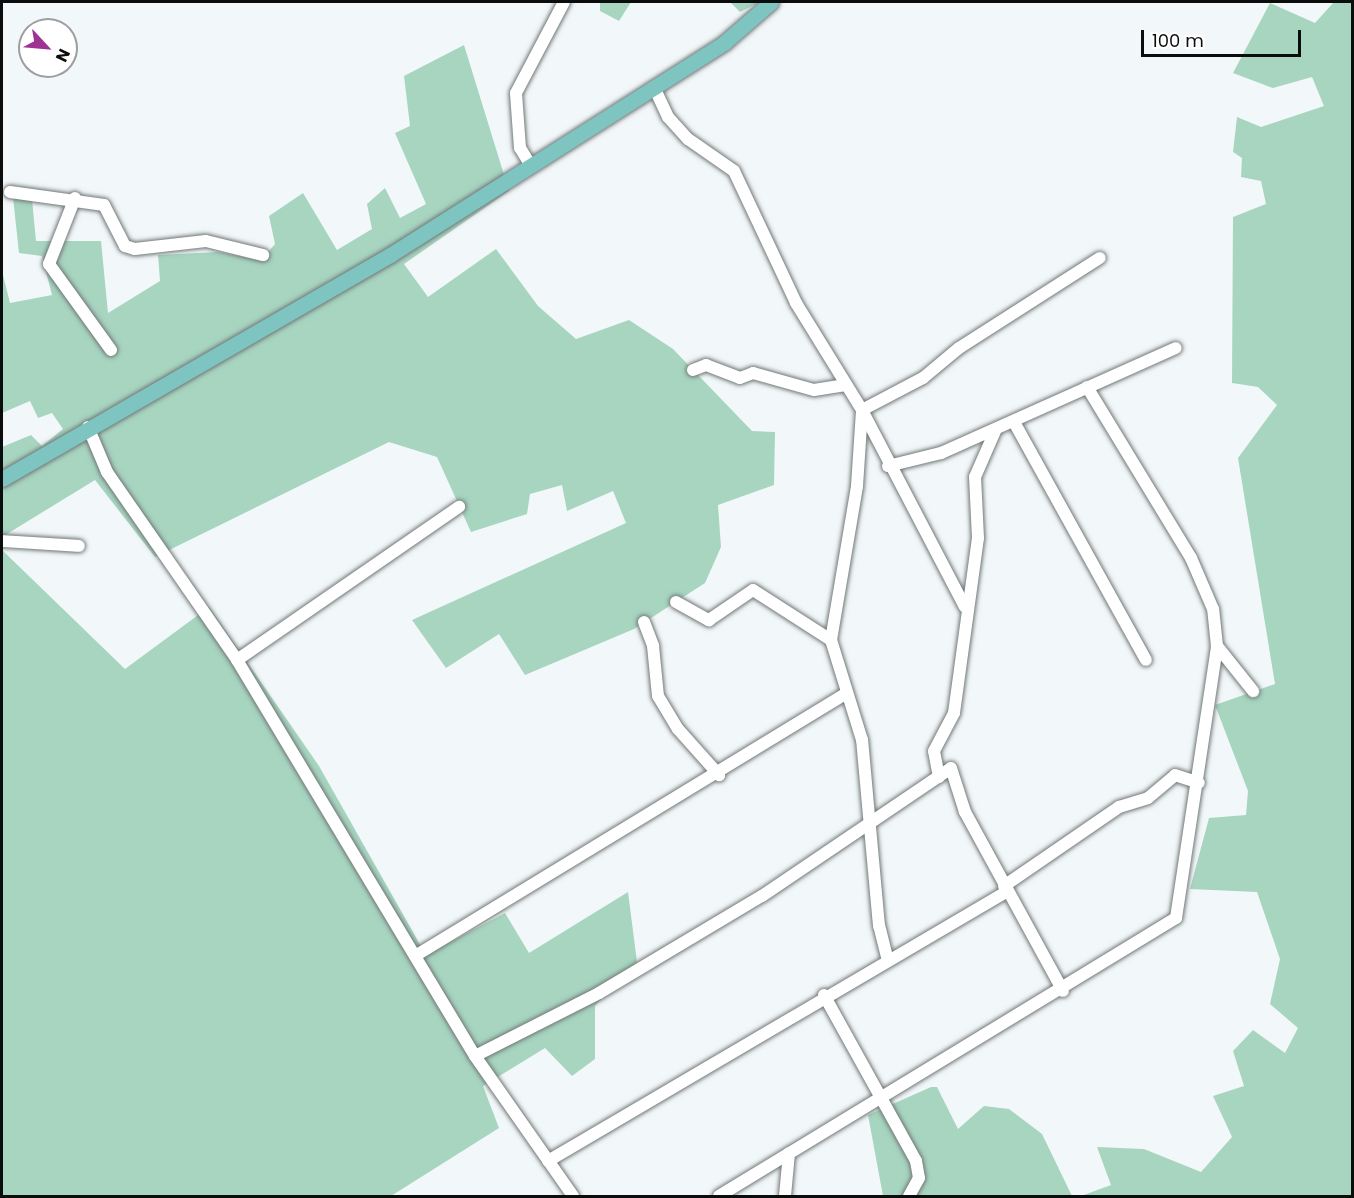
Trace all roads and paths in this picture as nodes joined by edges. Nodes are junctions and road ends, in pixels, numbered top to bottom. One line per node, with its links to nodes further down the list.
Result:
1 (564, 2): 4 (street)
2 (771, 2): 3 (main road)
3 (654, 87): 4 (main road); 12 (street)
4 (531, 166): 16 (main road)
5 (10, 192): 6 (street)
6 (75, 198): 7 (street); 10 (street)
7 (263, 255)
8 (1100, 258): 14 (street)
9 (1176, 348): 13 (street)
10 (111, 350)
11 (693, 370): 12 (street)
12 (846, 385): 14 (street)
13 (1087, 387): 15 (street); 27 (street)
14 (862, 410): 18 (street); 26 (street)
15 (1014, 422): 17 (street); 29 (street)
16 (88, 427): 19 (main road); 28 (street)
17 (996, 429): 18 (street); 24 (street)
18 (888, 466): 24 (street)
19 (2, 478)
20 (459, 507): 28 (street)
21 (2, 541): 22 (street)
22 (78, 546)
23 (676, 602): 26 (street)
24 (965, 608): 33 (street)
25 (644, 622): 32 (street)
26 (831, 640): 31 (street)
27 (1217, 646): 30 (street); 34 (street)
28 (237, 660): 37 (street)
29 (1146, 660)
30 (1253, 691)
31 (845, 694): 32 (street); 35 (street)
32 (719, 775): 37 (street)
33 (939, 777): 35 (street); 36 (street)
34 (1200, 783): 36 (street); 39 (street)
35 (868, 828): 38 (street); 41 (street)
36 (1005, 889): 38 (street); 39 (street)
37 (415, 956): 41 (street)
38 (887, 957): 40 (street)
39 (1063, 991): 42 (street)
40 (824, 995): 42 (street); 44 (street)
41 (475, 1056): 44 (street)
42 (882, 1096): 43 (street); 48 (street)
43 (789, 1153): 46 (street); 47 (street)
44 (548, 1161): 45 (street)
45 (573, 1197)
46 (719, 1197)
47 (785, 1197)
48 (909, 1197)

